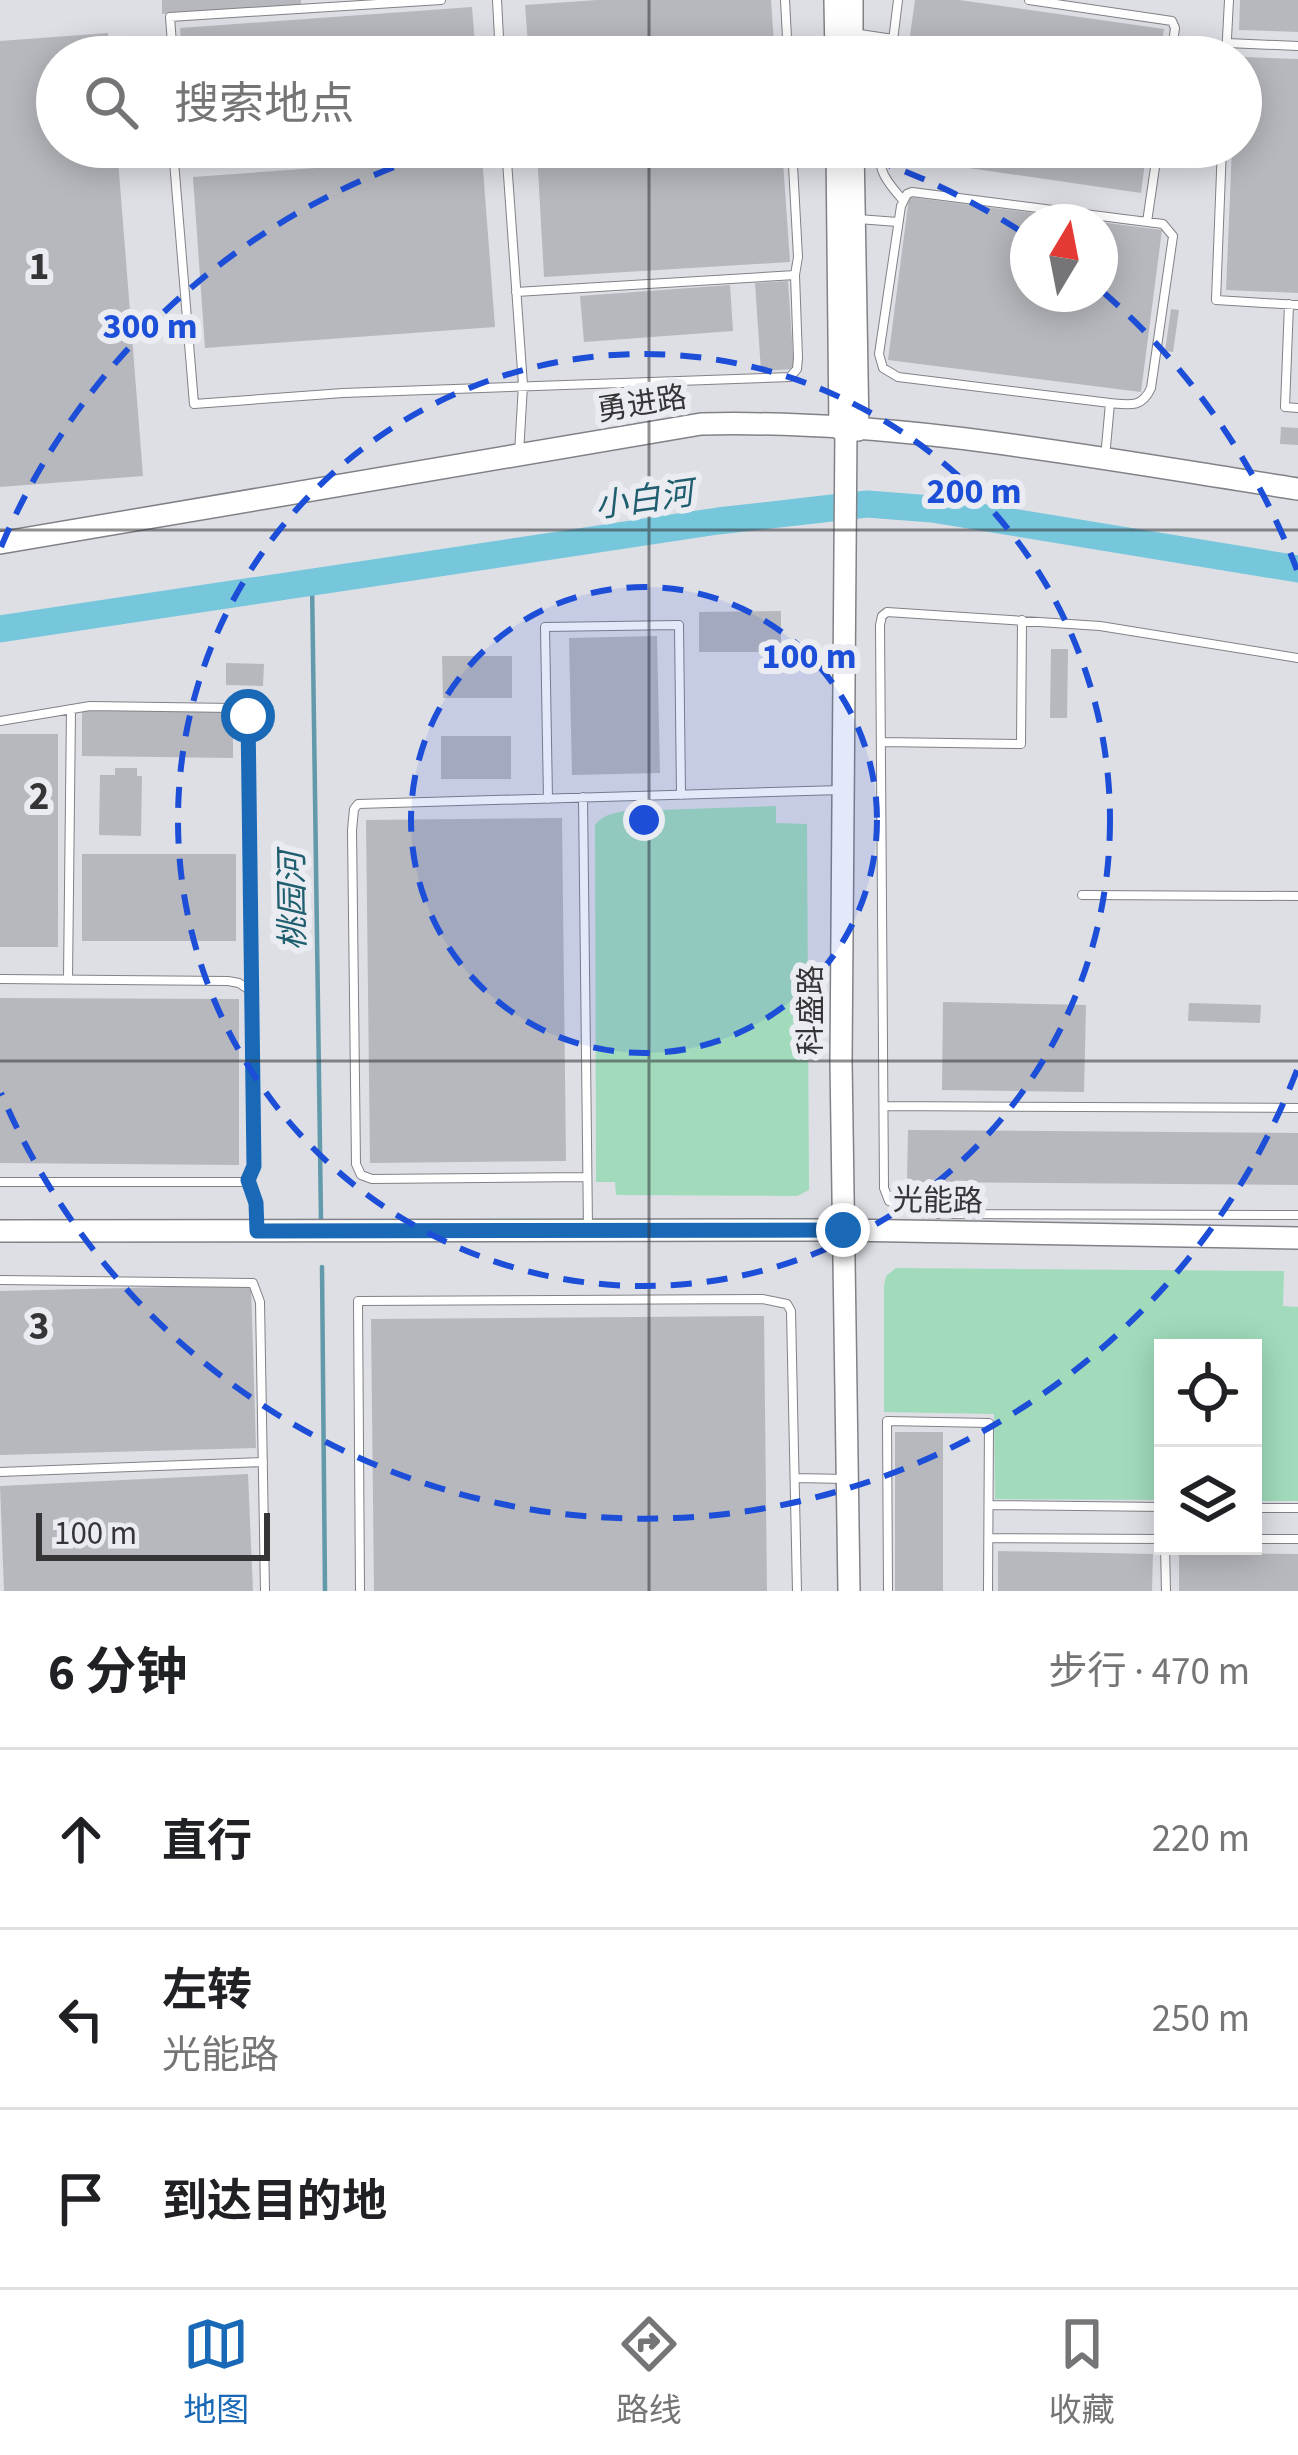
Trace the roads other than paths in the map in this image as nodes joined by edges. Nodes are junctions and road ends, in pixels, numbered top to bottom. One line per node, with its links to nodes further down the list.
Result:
1 (441, 0): 10 (lane)
2 (497, 0): 11 (lane)
3 (785, 0): 12 (lane)
4 (835, 0): 13 (street)
5 (852, 0): 9 (street)
6 (898, 0): 15 (lane)
7 (1029, 0): 16 (lane)
8 (1229, 0): 17 (lane)
9 (852, 33): 14 (lane)
10 (171, 36)
11 (499, 36)
12 (787, 36)
13 (836, 36)
14 (872, 36)
15 (893, 36)
16 (1174, 36)
17 (1227, 36)
18 (1262, 44): 19 (lane)
19 (1298, 46)
20 (175, 168): 35 (lane)
21 (507, 168): 33 (lane)
22 (793, 168): 32 (lane)
23 (840, 168): 29 (street, 科盛路)
24 (851, 168): 29 (street, 科盛路)
25 (880, 168): 28 (lane)
26 (1155, 168): 31 (lane)
27 (1221, 168): 34 (lane)
28 (902, 200): 30 (lane); 31 (lane)
29 (846, 219): 30 (lane); 38 (street, 科盛路)
30 (898, 222): 36 (lane)
31 (1148, 222): 36 (lane)
32 (795, 274): 33 (lane); 35 (lane)
33 (516, 292): 35 (lane)
34 (1294, 304): 37 (lane)
35 (523, 385): 39 (lane)
36 (1110, 404): 40 (lane)
37 (1298, 408)
38 (848, 430): 39 (street, 勇进路); 40 (street, 勇进路); 48 (street, 科盛路)
39 (519, 454): 42 (street, 勇进路)
40 (1105, 460): 41 (street, 勇进路)
41 (1298, 489)
42 (0, 543)
43 (1022, 620): 44 (lane); 47 (lane); 47 (lane)
44 (1298, 658)
45 (70, 709): 46 (lane); 55 (lane); 56 (lane)
46 (0, 722)
47 (881, 742): 57 (lane)
48 (842, 790): 49 (lane); 64 (street, 科盛路)
49 (681, 795): 50 (lane); 51 (lane)
50 (583, 797): 51 (lane); 59 (lane)
51 (548, 799): 59 (lane)
52 (1082, 895): 53 (lane)
53 (1298, 896)
54 (0, 979): 55 (lane)
55 (68, 980): 56 (lane)
56 (253, 992): 60 (lane)
57 (884, 1106): 58 (lane); 62 (lane)
58 (1298, 1108)
59 (587, 1177): 63 (lane)
60 (248, 1180): 61 (lane); 66 (lane)
61 (0, 1182)
62 (1298, 1215)
63 (588, 1230): 64 (street, 光能路); 66 (street, 光能路)
64 (843, 1230): 67 (street, 光能路); 72 (street, 科盛路)
65 (0, 1231): 66 (street, 光能路)
66 (257, 1231)
67 (1298, 1238)
68 (0, 1280): 69 (lane)
69 (263, 1462): 70 (lane); 82 (lane)
70 (0, 1472)
71 (796, 1478): 72 (lane); 83 (lane); 84 (lane)
72 (848, 1479): 85 (street, 科盛路)
73 (988, 1505): 74 (lane); 77 (lane); 86 (lane)
74 (1154, 1507)
75 (1262, 1508): 76 (lane)
76 (1298, 1508)
77 (988, 1538): 80 (lane); 87 (lane)
78 (1262, 1539): 79 (lane)
79 (1298, 1539)
80 (1154, 1542)
81 (1165, 1555): 88 (lane)
82 (266, 1591)
83 (360, 1591)
84 (796, 1591)
85 (849, 1591)
86 (888, 1591)
87 (988, 1591)
88 (1166, 1591)

